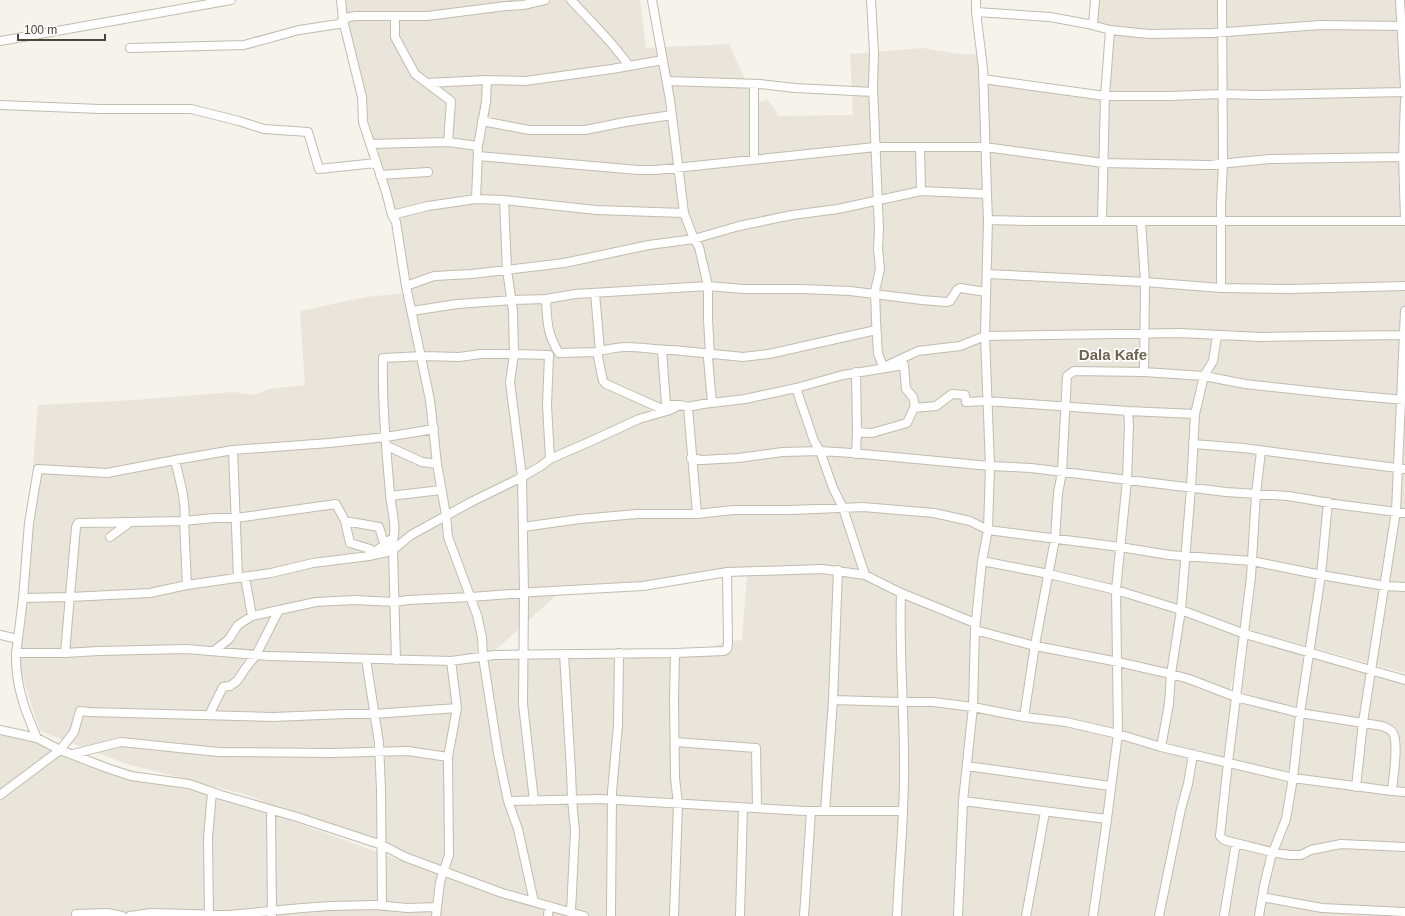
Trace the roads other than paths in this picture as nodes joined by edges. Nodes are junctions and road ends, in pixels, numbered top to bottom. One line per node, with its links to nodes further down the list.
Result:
1 (231, 0): 18 (street)
2 (341, 0): 13 (street)
3 (545, 0): 12 (street)
4 (571, 0): 21 (street)
5 (652, 0): 20 (street)
6 (870, 0): 28 (street)
7 (976, 0): 11 (street)
8 (1095, 0): 14 (street)
9 (1222, 0): 17 (street)
10 (1400, 0): 15 (street)
11 (976, 12): 14 (street); 22 (street)
12 (395, 16): 13 (street); 25 (street)
13 (343, 20): 19 (street); 37 (street)
14 (1093, 25): 16 (street)
15 (1403, 26): 17 (street); 27 (street)
16 (1110, 30): 17 (street); 31 (street)
17 (1222, 32): 30 (street)
18 (0, 41)
19 (130, 48)
20 (663, 60): 21 (street); 24 (street)
21 (629, 66): 23 (street)
22 (983, 79): 31 (street); 41 (street)
23 (487, 80): 25 (street); 35 (street)
24 (666, 81): 26 (street); 34 (street)
25 (427, 82): 36 (street)
26 (754, 84): 28 (street); 44 (street)
27 (1405, 88)
28 (873, 92): 39 (street)
29 (1405, 92): 30 (street)
30 (1222, 94): 31 (street); 47 (street)
31 (1105, 96): 46 (street)
32 (1405, 100): 43 (street)
33 (0, 105): 45 (street)
34 (672, 115): 35 (street); 48 (street)
35 (482, 121): 38 (street)
36 (448, 142): 37 (street); 38 (street)
37 (370, 144): 45 (street)
38 (478, 146): 42 (street)
39 (875, 147): 40 (street); 44 (street); 55 (street)
40 (920, 147): 41 (street); 51 (street)
41 (985, 147): 46 (street); 52 (street)
42 (478, 156): 48 (street); 53 (street)
43 (1404, 157): 47 (street); 59 (street)
44 (754, 160): 48 (street)
45 (376, 163): 50 (street)
46 (1103, 163): 47 (street); 60 (street)
47 (1223, 164): 62 (street)
48 (678, 168): 56 (street)
49 (428, 172): 50 (street)
50 (380, 174): 57 (street)
51 (921, 191): 52 (street); 55 (street)
52 (987, 194): 58 (street)
53 (476, 199): 54 (street); 57 (street)
54 (504, 200): 56 (street); 64 (street)
55 (877, 201): 63 (street); 73 (street)
56 (684, 213): 63 (street)
57 (392, 215): 67 (street)
58 (988, 220): 60 (street); 65 (street)
59 (1405, 220): 62 (street)
60 (1102, 221): 61 (street)
61 (1141, 221): 62 (street); 66 (street)
62 (1221, 221): 70 (street)
63 (694, 239): 64 (street); 68 (street)
64 (507, 270): 67 (street); 75 (street)
65 (986, 274): 66 (street); 71 (street)
66 (1145, 282): 70 (street); 79 (street)
67 (406, 286): 76 (street)
68 (708, 286): 72 (street); 73 (street); 87 (street)
69 (1405, 286): 70 (street)
70 (1221, 288)
71 (986, 292): 73 (street); 81 (street)
72 (595, 294): 74 (street); 84 (street)
73 (876, 295): 78 (street)
74 (546, 299): 75 (street); 85 (street)
75 (512, 300): 76 (street); 86 (street)
76 (412, 311): 88 (street)
77 (1405, 311): 80 (street)
78 (876, 330): 87 (street); 89 (street)
79 (1144, 334): 81 (street); 82 (street); 91 (street)
80 (1404, 335): 82 (street); 94 (street)
81 (985, 336): 89 (street); 95 (street)
82 (1217, 336): 92 (street)
83 (662, 350): 84 (street); 87 (street); 97 (street)
84 (600, 351): 85 (street)
85 (559, 353): 97 (street)
86 (514, 354): 88 (street); 113 (street); 119 (street)
87 (710, 355): 96 (street)
88 (421, 356): 103 (street); 105 (street)
89 (884, 368): 90 (street); 100 (street)
90 (856, 372): 93 (street); 104 (street)
91 (1144, 372): 92 (street); 99 (street)
92 (1204, 376): 94 (street); 102 (street)
93 (796, 388): 96 (street); 109 (street)
94 (1403, 400): 117 (street)
95 (987, 401): 99 (street); 100 (street); 116 (street)
96 (712, 403): 98 (street)
97 (666, 405): 98 (street)
98 (684, 406): 112 (street); 113 (street)
99 (1066, 406): 101 (street); 118 (street)
100 (915, 408): 104 (street)
101 (1128, 411): 102 (street); 120 (street)
102 (1195, 414): 106 (street)
103 (434, 429): 105 (street); 115 (street)
104 (857, 432): 111 (street)
105 (386, 437): 107 (street); 108 (street)
106 (1193, 444): 110 (street); 121 (street)
107 (387, 446): 115 (street); 124 (street)
108 (233, 450): 114 (street); 131 (street)
109 (820, 451): 111 (street); 112 (street); 126 (street)
110 (1261, 451): 117 (street); 123 (street)
111 (856, 454): 116 (street)
112 (692, 458): 129 (street)
113 (550, 459): 119 (street)
114 (175, 460): 132 (street); 159 (street)
115 (437, 464): 122 (street)
116 (990, 466): 118 (street); 136 (street)
117 (1402, 469): 127 (street)
118 (1062, 472): 120 (street); 139 (street)
119 (522, 477): 130 (street); 135 (street)
120 (1127, 480): 121 (street); 140 (street)
121 (1191, 488): 123 (street); 143 (street)
122 (441, 490): 124 (street); 130 (street)
123 (1256, 494): 125 (street); 145 (street)
124 (390, 496): 138 (street)
125 (1328, 502): 127 (street); 150 (street)
126 (843, 508): 129 (street); 136 (street); 149 (street)
127 (1396, 511): 128 (street); 153 (street)
128 (1405, 513)
129 (697, 514): 135 (street)
130 (446, 515): 141 (street); 160 (street)
131 (236, 518): 132 (street); 133 (street); 151 (street)
132 (184, 521): 134 (street); 152 (street)
133 (345, 521): 138 (street); 142 (street)
134 (129, 522): 137 (street); 158 (street)
135 (523, 527): 157 (street)
136 (988, 530): 139 (street); 144 (street)
137 (110, 537)
138 (394, 538): 142 (street)
139 (1055, 539): 140 (street); 148 (street)
140 (1120, 546): 143 (street); 155 (street)
141 (393, 550): 142 (street); 161 (street)
142 (369, 556): 151 (street)
143 (1186, 556): 145 (street); 163 (street)
144 (982, 561): 148 (street); 165 (street)
145 (1252, 561): 150 (street); 166 (street)
146 (838, 570): 147 (street); 149 (street); 188 (street)
147 (727, 572): 157 (street); 174 (street)
148 (1049, 574): 155 (street); 169 (street)
149 (865, 575): 156 (street)
150 (1320, 575): 153 (street); 175 (street)
151 (241, 577): 152 (street); 164 (street)
152 (187, 585): 158 (street)
153 (1385, 586): 154 (street); 184 (street)
154 (1405, 587)
155 (1116, 590): 163 (street); 183 (street)
156 (901, 593): 165 (street); 189 (street)
157 (524, 594): 160 (street); 178 (street)
158 (70, 597): 159 (street); 172 (street)
159 (23, 598): 168 (street)
160 (471, 598): 161 (street); 179 (street)
161 (395, 602): 162 (street); 181 (street)
162 (279, 610): 164 (street); 177 (street)
163 (1181, 610): 166 (street); 185 (street)
164 (252, 616): 170 (street)
165 (975, 626): 169 (street); 190 (street)
166 (1244, 634): 175 (street); 187 (street)
167 (0, 635): 168 (street)
168 (18, 639): 171 (street)
169 (1035, 645): 183 (street); 195 (street)
170 (214, 651): 172 (street); 177 (street)
171 (16, 653): 172 (street); 199 (street)
172 (65, 653)
173 (619, 653): 174 (street); 176 (street); 217 (street)
174 (675, 653): 200 (street)
175 (1309, 653): 184 (street); 192 (street)
176 (564, 654): 178 (street); 216 (street)
177 (256, 655): 180 (street); 194 (street)
178 (524, 656): 179 (street); 219 (street)
179 (483, 657): 182 (street); 218 (street)
180 (366, 659): 181 (street); 193 (street)
181 (396, 660): 182 (street)
182 (451, 661): 191 (street)
183 (1118, 662): 185 (street); 198 (street)
184 (1371, 670): 186 (street); 196 (street)
185 (1171, 674): 187 (street); 201 (street)
186 (1405, 680)
187 (1236, 697): 192 (street); 207 (street)
188 (833, 700): 189 (street); 226 (street)
189 (904, 702): 190 (street); 227 (street)
190 (973, 707): 195 (street); 208 (street)
191 (457, 708): 193 (street); 206 (street)
192 (1300, 713): 196 (street); 209 (street)
193 (374, 714): 194 (street); 203 (street)
194 (209, 715): 202 (street)
195 (1024, 717): 198 (street)
196 (1363, 722): 211 (street); 212 (street)
197 (0, 730): 199 (street)
198 (1118, 734): 201 (street); 210 (street)
199 (37, 738): 202 (street)
200 (675, 742): 221 (street); 223 (street)
201 (1161, 746): 205 (street)
202 (60, 750): 204 (street); 215 (street)
203 (379, 752): 204 (street); 206 (street); 231 (street)
204 (73, 754): 213 (street)
205 (1193, 754): 207 (street); 260 (street)
206 (448, 757): 234 (street)
207 (1228, 762): 209 (street); 230 (street)
208 (967, 766): 210 (street); 220 (street)
209 (1293, 778): 211 (street); 233 (street)
210 (1110, 786): 229 (street)
211 (1356, 787): 212 (street)
212 (1392, 791): 214 (street)
213 (212, 792): 224 (street); 246 (street)
214 (1405, 792)
215 (0, 794)
216 (572, 800): 217 (street); 219 (street); 240 (street)
217 (612, 800): 221 (street); 252 (street)
218 (508, 801): 219 (street); 236 (street)
219 (534, 801)
220 (964, 801): 228 (street); 257 (street)
221 (678, 804): 222 (street); 253 (street)
222 (743, 808): 223 (street); 254 (street)
223 (757, 808): 225 (street)
224 (271, 810): 231 (street); 242 (street)
225 (811, 811): 226 (street); 255 (street)
226 (825, 811): 227 (street)
227 (903, 811): 256 (street)
228 (1045, 812): 229 (street); 258 (street)
229 (1107, 819): 259 (street)
230 (1236, 843): 233 (street); 261 (street)
231 (382, 845): 234 (street); 237 (street)
232 (1405, 847): 233 (street)
233 (1272, 852): 235 (street)
234 (444, 871): 236 (street); 239 (street)
235 (1262, 898): 243 (street); 262 (street)
236 (534, 902): 238 (street)
237 (382, 906): 239 (street); 242 (street)
238 (549, 906): 240 (street); 250 (street)
239 (436, 907): 249 (street)
240 (571, 912): 251 (street)
241 (1405, 912): 245 (street)
242 (272, 913): 246 (street)
243 (1337, 913): 245 (street)
244 (76, 914): 247 (street)
245 (1373, 914)
246 (209, 915): 248 (street)
247 (122, 916)
248 (130, 916)
249 (436, 916)
250 (548, 916)
251 (584, 916)
252 (611, 916)
253 (674, 916)
254 (740, 916)
255 (804, 916)
256 (897, 916)
257 (958, 916)
258 (1026, 916)
259 (1092, 916)
260 (1159, 916)
261 (1224, 916)
262 (1259, 916)

